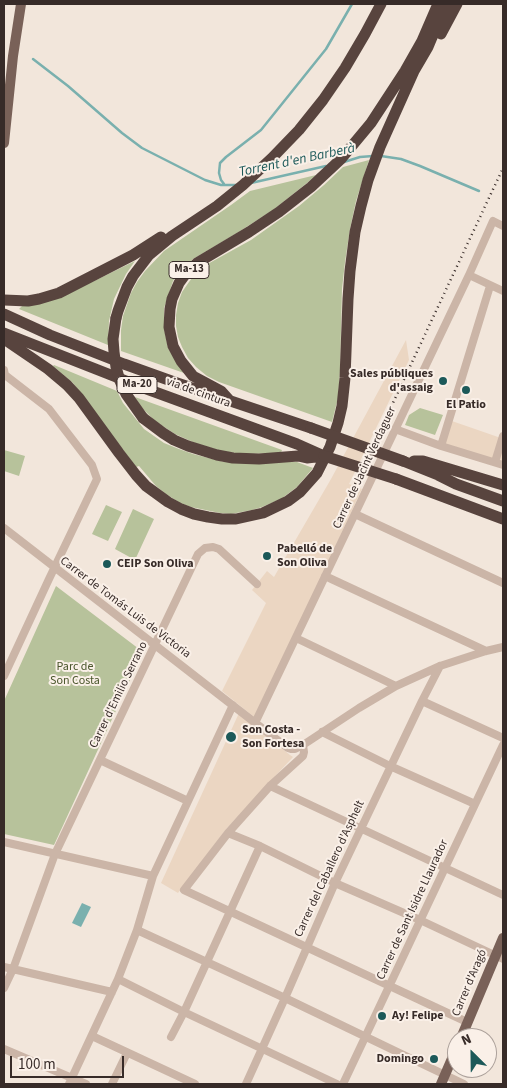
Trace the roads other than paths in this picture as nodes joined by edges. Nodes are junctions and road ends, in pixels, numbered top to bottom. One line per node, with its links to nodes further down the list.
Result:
1 (21, 4): 7 (main road)
2 (381, 4): 8 (highway)
3 (438, 4): 18 (highway, Ma-13)
4 (446, 4): 6 (highway)
5 (457, 4): 6 (highway)
6 (414, 71): 16 (highway)
7 (4, 143)
8 (235, 192): 13 (highway); 22 (highway, bridge)
9 (503, 226): 10 (street, Carrer de Jacint Verdaguer)
10 (469, 275): 11 (street); 19 (street, Carrer de Jacint Verdaguer)
11 (490, 286): 12 (street); 21 (street)
12 (503, 291)
13 (4, 300)
14 (4, 314): 18 (highway, via de cintura / Ma-20)
15 (4, 333): 22 (highway, via de cintura / Ma-20)
16 (4, 339)
17 (4, 370): 31 (street)
18 (230, 401): 23 (highway, Ma-20, bridge)
19 (395, 429): 21 (street); 28 (street, Carrer de Jacint Verdaguer)
20 (503, 436): 24 (street)
21 (441, 446): 24 (street)
22 (324, 456): 29 (highway, Ma-20, bridge)
23 (403, 461): 26 (highway); 27 (highway, Ma-20)
24 (495, 462): 25 (street)
25 (503, 465)
26 (503, 485)
27 (503, 501)
28 (355, 514): 32 (street, Carrer de Jacint Verdaguer); 33 (street)
29 (503, 518)
30 (4, 528): 31 (street, Carrer de Tomás Luis de Victoria)
31 (54, 568): 36 (street, Carrer de Tomás Luis de Victoria); 40 (street)
32 (326, 576): 35 (street, Carrer de Jacint Verdaguer); 38 (street)
33 (503, 583)
34 (257, 584): 36 (street, Carrer d'Emilio Serrano)
35 (296, 638): 41 (street); 44 (street, Carrer de Jacint Verdaguer)
36 (156, 644): 43 (street, Carrer de Tomás Luis de Victoria); 49 (street, Carrer d'Emilio Serrano)
37 (503, 647): 38 (street)
38 (486, 651): 39 (street)
39 (440, 666): 41 (street); 42 (street, Carrer del Caballero d'Asphelt)
40 (4, 676)
41 (396, 686): 45 (street)
42 (422, 701): 46 (street); 50 (street, Carrer del Caballero d'Asphelt)
43 (233, 705): 44 (street, Carrer de Tomás Luis de Victoria); 52 (street)
44 (256, 723): 47 (street, Carrer de Tomás Luis de Victoria)
45 (322, 732): 47 (street); 50 (street)
46 (503, 738)
47 (303, 745): 51 (street)
48 (503, 745): 53 (street, Carrer de Sant Isidre Llaurador)
49 (100, 760): 52 (street); 58 (street, Carrer d'Emilio Serrano)
50 (390, 766): 53 (street); 54 (street, Carrer del Caballero d'Asphelt)
51 (270, 786): 54 (street); 55 (street)
52 (188, 801): 60 (street)
53 (475, 804): 59 (street, Carrer de Sant Isidre Llaurador)
54 (360, 829): 59 (street); 61 (street, Carrer del Caballero d'Asphelt)
55 (228, 833): 57 (street); 63 (street)
56 (4, 842): 58 (street)
57 (260, 846): 61 (street); 63 (street)
58 (56, 854): 60 (street); 71 (street, Carrer d'Emilio Serrano)
59 (445, 868): 62 (street); 64 (street, Carrer de Sant Isidre Llaurador)
60 (153, 876): 65 (street)
61 (335, 883): 64 (street); 67 (street, Carrer del Caballero d'Asphelt)
62 (503, 895)
63 (230, 912): 67 (street); 69 (street)
64 (420, 920): 68 (street); 73 (street, Carrer de Sant Isidre Llaurador)
65 (137, 930): 69 (street); 72 (street)
66 (503, 938): 68 (main road, Carrer d'Aragó)
67 (307, 947): 73 (street); 76 (street, Carrer del Caballero d'Asphelt)
68 (499, 957): 78 (main road, Carrer d'Aragó)
69 (207, 963): 76 (street); 77 (street)
70 (4, 967): 71 (street)
71 (13, 969): 74 (street, Carrer d'Emilio Serrano); 75 (street)
72 (118, 979): 75 (street); 77 (street)
73 (389, 986): 78 (street); 82 (street, Carrer de Sant Isidre Llaurador)
74 (4, 988)
75 (112, 992): 80 (street)
76 (285, 998): 82 (street); 84 (street, Carrer del Caballero d'Asphelt)
77 (184, 1012): 81 (street); 84 (street)
78 (467, 1022): 79 (main road, Carrer d'Aragó)
79 (464, 1028)
80 (92, 1036): 85 (street); 87 (street)
81 (171, 1036)
82 (365, 1037): 86 (street); 93 (street, Carrer de Sant Isidre Llaurador)
83 (4, 1049): 87 (street)
84 (263, 1049): 91 (street, Carrer del Caballero d'Asphelt); 92 (street)
85 (127, 1053): 89 (street); 90 (street)
86 (443, 1080): 94 (street)
87 (71, 1081): 88 (street)
88 (86, 1084)
89 (112, 1084)
90 (195, 1084)
91 (246, 1084)
92 (337, 1084)
93 (343, 1084)
94 (464, 1084)

